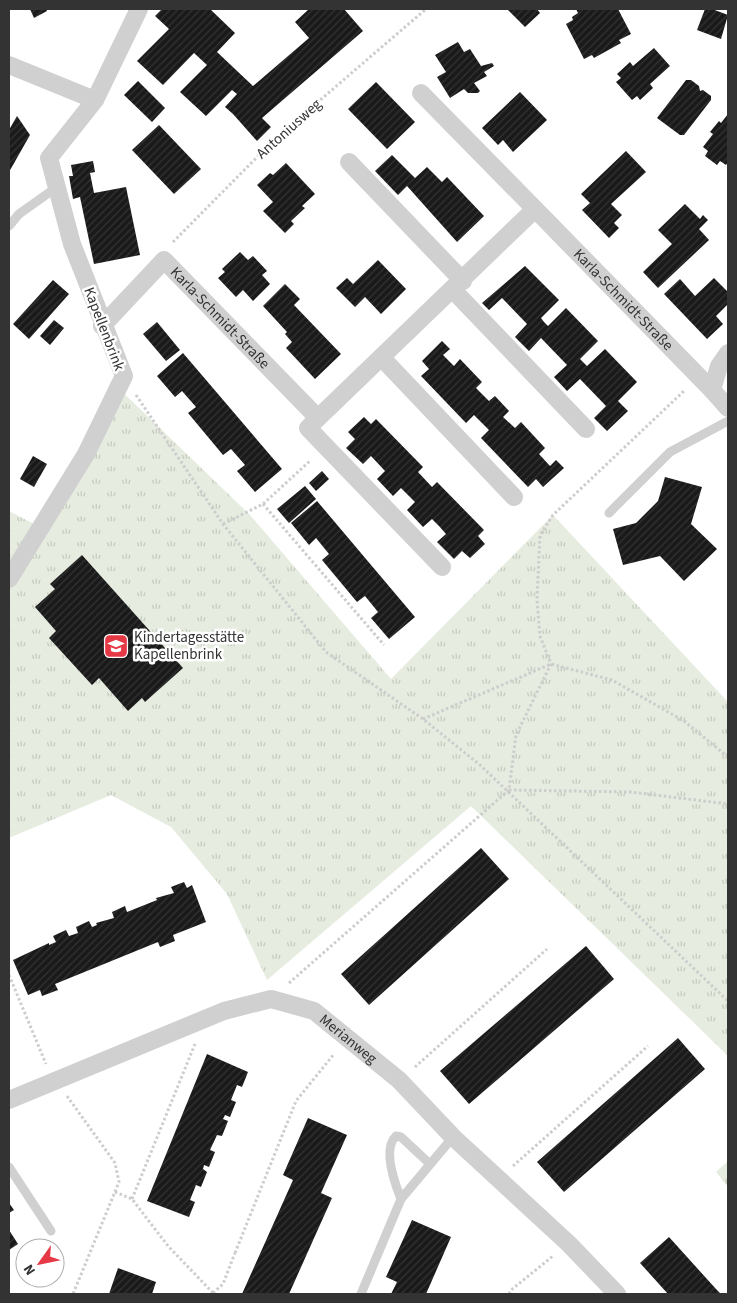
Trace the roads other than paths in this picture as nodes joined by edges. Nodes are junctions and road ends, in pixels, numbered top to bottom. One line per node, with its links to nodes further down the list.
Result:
1 (139, 9): 4 (street, Kapellenbrink)
2 (9, 64): 4 (street)
3 (421, 94): 7 (street, Karla-Schmidt-Straße)
4 (95, 100): 6 (street, Kapellenbrink)
5 (350, 162): 9 (street)
6 (57, 187): 8 (lane); 10 (street, Kapellenbrink)
7 (535, 209): 9 (street); 13 (street, Karla-Schmidt-Straße)
8 (9, 226)
9 (458, 285): 12 (street); 17 (street)
10 (102, 326): 15 (street, Karla-Schmidt-Straße); 21 (street, Kapellenbrink)
11 (728, 353): 13 (street)
12 (382, 358): 15 (street); 18 (street)
13 (712, 390): 14 (street, Karla-Schmidt-Straße)
14 (728, 408)
15 (318, 418): 20 (street)
16 (728, 421): 19 (lane)
17 (586, 429)
18 (514, 497)
19 (609, 514)
20 (442, 567)
21 (9, 579)
22 (9, 1100): 23 (street, Merianweg)
23 (453, 1136): 24 (lane); 29 (street, Merianweg)
24 (430, 1164): 26 (lane); 26 (lane)
25 (9, 1166): 27 (lane)
26 (401, 1199): 28 (lane)
27 (51, 1231)
28 (361, 1294)
29 (617, 1294)

